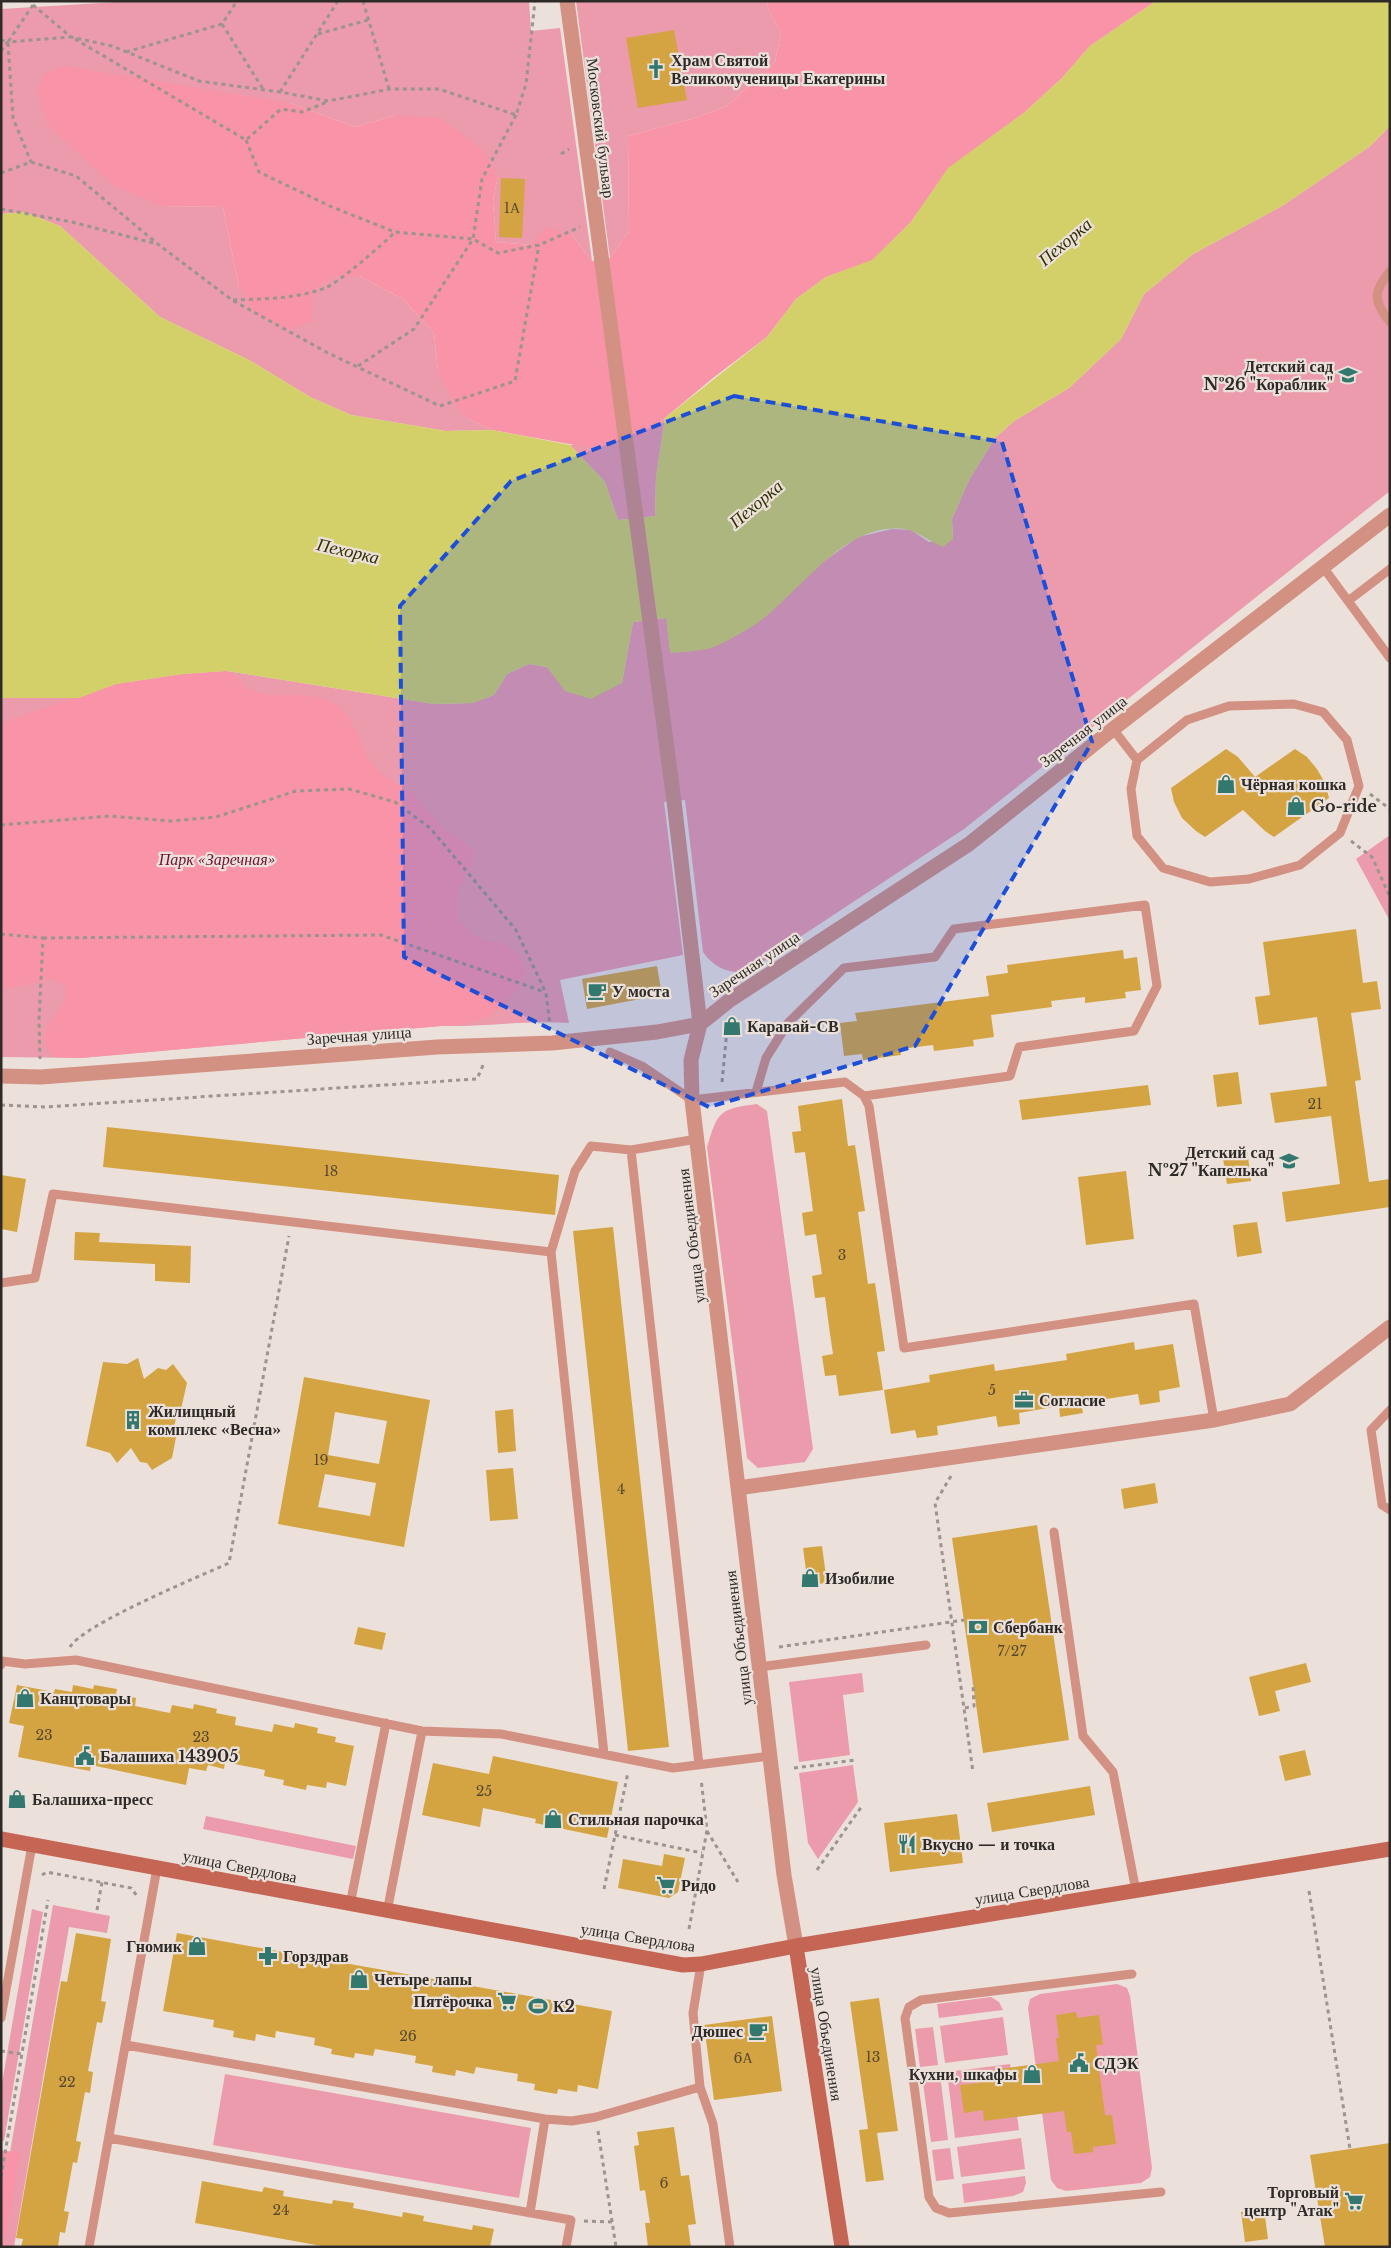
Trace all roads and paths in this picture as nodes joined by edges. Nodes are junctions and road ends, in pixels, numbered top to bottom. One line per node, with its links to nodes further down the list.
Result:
1 (237, 1): 8 (path)
2 (338, 1): 9 (path)
3 (363, 1): 7 (path)
4 (535, 1): 19 (path)
5 (567, 1): 49 (street, Московский бульвар)
6 (33, 3): 10 (path); 12 (path)
7 (368, 20): 9 (path); 15 (path)
8 (222, 24): 14 (path); 16 (path)
9 (317, 34): 17 (path)
10 (71, 37): 12 (path); 14 (path); 20 (path)
11 (1, 40): 12 (path)
12 (8, 42): 13 (path); 21 (path)
13 (1, 51)
14 (126, 52): 16 (path)
15 (390, 89): 18 (path); 19 (path)
16 (263, 90): 17 (path)
17 (280, 92): 18 (path)
18 (328, 101): 20 (path)
19 (516, 114): 26 (path)
20 (246, 140): 25 (path)
21 (31, 162): 22 (path); 27 (path)
22 (1, 173)
23 (1, 209): 27 (path)
24 (585, 225): 28 (path)
25 (395, 232): 26 (path); 30 (path)
26 (473, 239): 28 (path); 32 (path)
27 (160, 245): 30 (path)
28 (539, 245): 32 (path)
29 (1390, 270): 31 (lane)
30 (232, 300): 32 (path)
31 (1390, 322)
32 (358, 366)
33 (1390, 515): 34 (street, Заречная улица)
34 (1323, 567): 36 (lane); 38 (street, Заречная улица)
35 (1390, 569): 36 (lane)
36 (1348, 600): 37 (lane)
37 (1390, 658)
38 (1112, 729): 39 (lane); 49 (street, Заречная улица)
39 (1136, 760): 40 (lane); 43 (lane)
40 (1359, 786): 41 (path); 43 (lane)
41 (1390, 809)
42 (1, 825): 47 (path)
43 (1340, 833): 44 (path)
44 (1390, 897)
45 (1, 934): 46 (path)
46 (43, 938): 47 (path); 54 (path)
47 (546, 992): 48 (path)
48 (548, 1007)
49 (700, 1024): 51 (street, Заречная улица); 58 (street, улица Объединения)
50 (727, 1030): 57 (path)
51 (492, 1045): 54 (street, Заречная улица); 59 (path)
52 (610, 1052): 58 (lane)
53 (1, 1076): 54 (street, Заречная улица)
54 (41, 1077)
55 (756, 1092): 56 (lane); 56 (lane); 57 (lane)
56 (864, 1096): 67 (lane)
57 (721, 1097): 58 (lane)
58 (692, 1100): 60 (street, улица Объединения)
59 (1, 1105)
60 (697, 1139): 61 (lane); 69 (street, улица Объединения)
61 (631, 1150): 63 (lane); 87 (lane)
62 (291, 1223): 63 (lane); 64 (lane); 76 (path)
63 (552, 1252): 83 (lane)
64 (1, 1283)
65 (1390, 1327): 67 (street)
66 (1390, 1410): 70 (lane)
67 (1214, 1420): 68 (street)
68 (962, 1456): 69 (street); 73 (path)
69 (738, 1488): 78 (street, улица Объединения)
70 (1390, 1510)
71 (1054, 1532): 103 (lane)
72 (964, 1620): 73 (path)
73 (953, 1621): 75 (path); 80 (path)
74 (926, 1645): 78 (lane)
75 (779, 1647)
76 (64, 1659): 77 (lane); 81 (lane)
77 (1, 1665)
78 (759, 1667): 84 (street, улица Объединения)
79 (973, 1683): 80 (path)
80 (964, 1708): 89 (path)
81 (386, 1723): 82 (lane); 107 (lane)
82 (422, 1731): 83 (lane); 109 (lane)
83 (604, 1754): 85 (lane)
84 (770, 1756): 87 (lane); 111 (street, улица Объединения)
85 (630, 1759): 87 (lane); 92 (path)
86 (856, 1760): 88 (path)
87 (699, 1765): 91 (path)
88 (794, 1768)
89 (973, 1772)
90 (862, 1806): 98 (path)
91 (706, 1830): 96 (path); 101 (path)
92 (615, 1835): 96 (path); 102 (path)
93 (1, 1839): 94 (main road, улица Свердлова)
94 (32, 1844): 97 (main road, улица Свердлова); 114 (lane)
95 (1390, 1849): 103 (main road, улица Свердлова)
96 (702, 1853): 110 (path)
97 (157, 1868): 107 (main road, улица Свердлова); 116 (lane)
98 (817, 1870)
99 (39, 1876): 100 (path)
100 (102, 1882): 106 (path); 108 (path)
101 (738, 1882)
102 (604, 1889)
103 (1136, 1891): 111 (main road, улица Свердлова)
104 (1309, 1891): 123 (path)
105 (48, 1900): 118 (path)
106 (136, 1903)
107 (350, 1905): 109 (main road, улица Свердлова)
108 (97, 1910)
109 (387, 1912): 112 (main road, улица Свердлова)
110 (689, 1929)
111 (796, 1946): 112 (main road, улица Свердлова); 133 (main road, улица Объединения)
112 (701, 1964): 119 (lane)
113 (1132, 1974): 125 (lane)
114 (4, 1980): 115 (lane)
115 (1, 2018)
116 (126, 2045): 121 (lane); 122 (lane)
117 (1, 2051): 118 (path)
118 (22, 2054): 124 (path)
119 (700, 2087): 120 (lane); 132 (lane)
120 (596, 2118): 121 (lane); 128 (path)
121 (545, 2119): 126 (lane)
122 (109, 2138): 126 (lane); 129 (lane)
123 (1350, 2149)
124 (1, 2177)
125 (1161, 2192)
126 (530, 2213): 127 (lane)
127 (571, 2220): 128 (path); 130 (lane)
128 (612, 2222): 131 (path)
129 (89, 2247)
130 (566, 2247)
131 (616, 2247)
132 (730, 2247)
133 (842, 2247)

